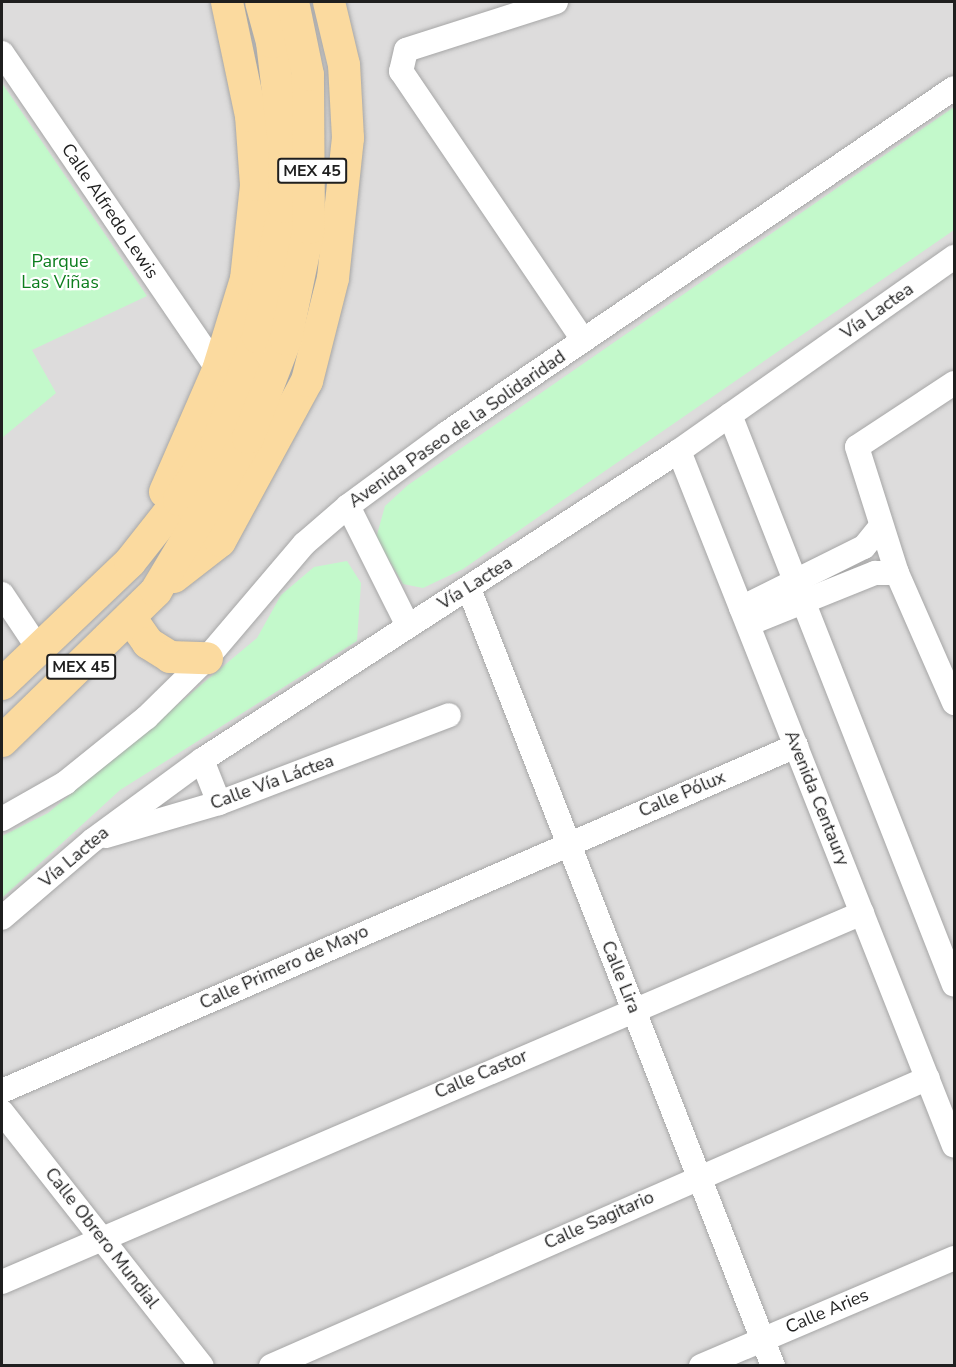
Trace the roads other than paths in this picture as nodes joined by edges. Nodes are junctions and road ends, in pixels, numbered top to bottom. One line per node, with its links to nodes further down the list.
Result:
1 (226, 2): 10 (main road)
2 (261, 2): 16 (main road, MEX 45)
3 (293, 2): 19 (main road, MEX 45)
4 (329, 2): 19 (main road)
5 (556, 2): 9 (street)
6 (2, 53): 10 (street, Calle Alfredo Lewis)
7 (954, 88): 9 (street, Avenida Paseo de la Solidaridad)
8 (954, 257): 12 (street, Vía Lactea)
9 (583, 340): 14 (street, Avenida Paseo de la Solidaridad)
10 (218, 369): 16 (main road)
11 (954, 384): 15 (street)
12 (730, 415): 13 (street, Vía Lactea); 20 (street)
13 (679, 451): 18 (street, Vía Lactea); 22 (street, Avenida Centaury)
14 (348, 506): 24 (street); 26 (street, Avenida Paseo de la Solidaridad)
15 (880, 527): 17 (street); 20 (street)
16 (130, 562): 25 (main road, MEX 45)
17 (897, 573): 20 (street); 28 (street)
18 (469, 589): 24 (street, Vía Lactea); 36 (street, Calle Lira)
19 (156, 591): 23 (main road, MEX 45)
20 (800, 591): 22 (street); 39 (street)
21 (2, 594): 25 (street)
22 (745, 616): 31 (street, Avenida Centaury)
23 (132, 620): 26 (main road); 30 (main road, MEX 45)
24 (407, 624): 32 (street, Vía Lactea)
25 (40, 651): 27 (main road, MEX 45)
26 (207, 658): 34 (street, Avenida Paseo de la Solidaridad)
27 (2, 684)
28 (954, 703)
29 (449, 715): 33 (street, Calle Vía Láctea)
30 (2, 741)
31 (796, 746): 36 (street, Calle Pólux); 37 (street, Avenida Centaury)
32 (202, 760): 33 (street); 35 (street, Vía Lactea)
33 (219, 803): 35 (street, Calle Vía Láctea)
34 (2, 819)
35 (93, 840): 38 (street, Vía Lactea)
36 (567, 842): 40 (street, Calle Lira); 42 (street, Calle Primero de Mayo)
37 (862, 913): 40 (street, Calle Castor); 41 (street, Avenida Centaury)
38 (2, 918)
39 (954, 985)
40 (634, 1008): 45 (street, Calle Lira); 46 (street, Calle Castor)
41 (928, 1078): 44 (street, Avenida Centaury); 45 (street, Calle Sagitario)
42 (2, 1091)
43 (2, 1112): 46 (street, Calle Obrero Mundial)
44 (954, 1146)
45 (700, 1176): 49 (street, Calle Lira); 51 (street, Calle Sagitario)
46 (102, 1239): 48 (street, Calle Castor); 50 (street, Calle Obrero Mundial)
47 (954, 1258): 49 (street, Calle Aries)
48 (2, 1282)
49 (762, 1339): 52 (street, Calle Aries); 53 (street, Calle Lira)
50 (202, 1365)
51 (271, 1365)
52 (701, 1365)
53 (772, 1365)

